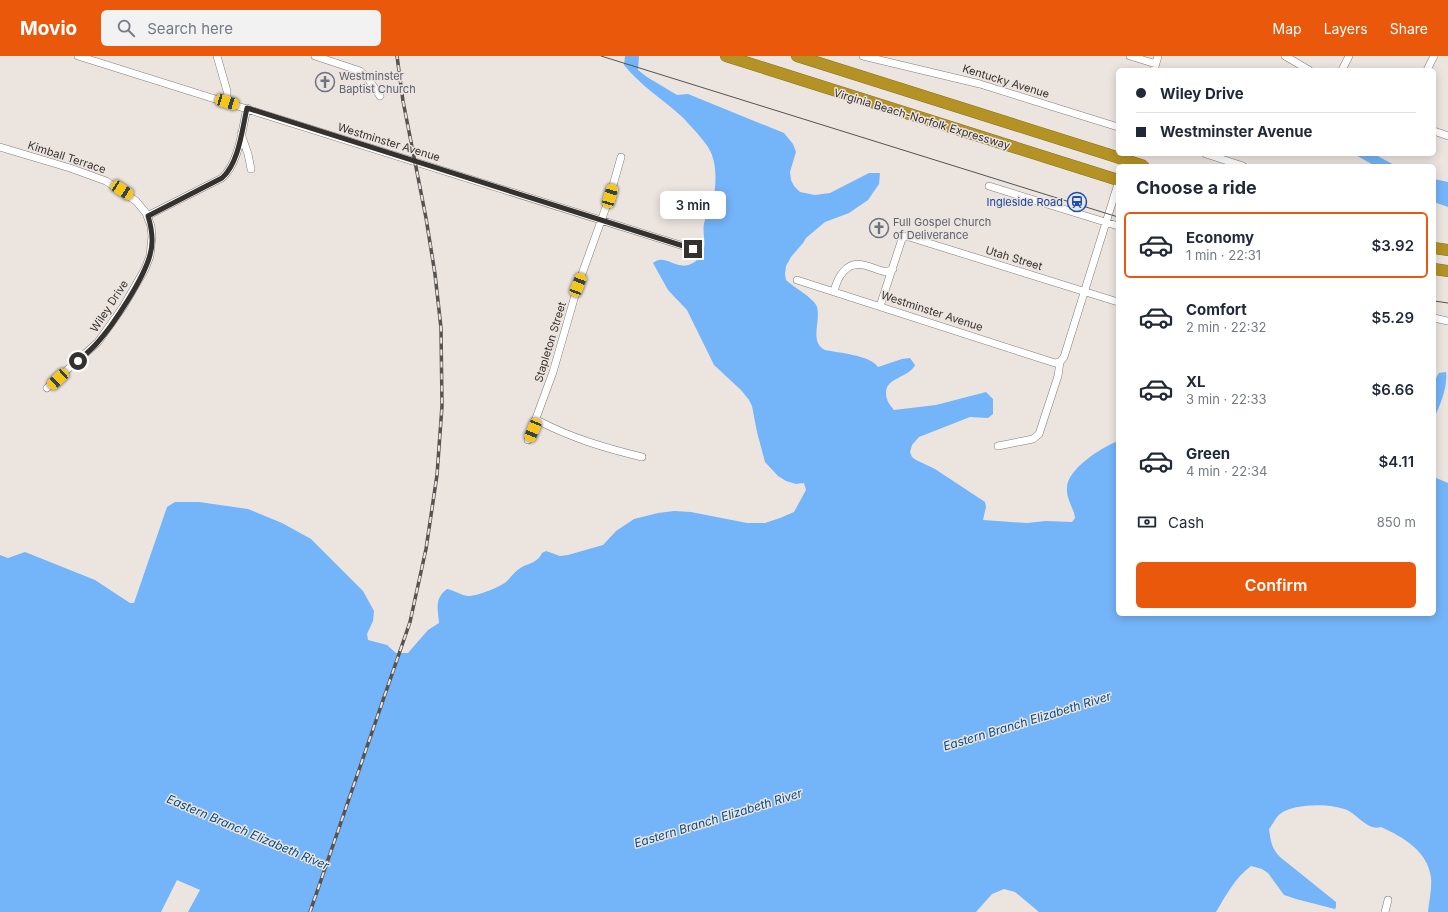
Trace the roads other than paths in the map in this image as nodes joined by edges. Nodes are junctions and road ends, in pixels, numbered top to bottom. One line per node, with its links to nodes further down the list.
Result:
1 (78, 56): 17 (street, Westminster Avenue)
2 (217, 56): 17 (street)
3 (315, 56): 16 (street)
4 (726, 56): 29 (highway, Virginia Beach-Norfolk Expressway)
5 (798, 56): 26 (highway, Virginia Beach-Norfolk Expressway, bridge)
6 (863, 56): 19 (street, Kentucky Avenue)
7 (1130, 56): 12 (street)
8 (1158, 56): 12 (street)
9 (1285, 56): 13 (street)
10 (1349, 56): 14 (street)
11 (1434, 56): 15 (street)
12 (1155, 67)
13 (1306, 68)
14 (1343, 68)
15 (1428, 68)
16 (380, 96)
17 (227, 102): 18 (street, Westminster Avenue)
18 (247, 108): 21 (street); 33 (street, Westminster Avenue)
19 (1116, 126)
20 (1436, 132): 22 (street)
21 (241, 134): 28 (street); 32 (street)
22 (1448, 136)
23 (0, 148): 32 (street, Kimball Terrace)
24 (1212, 156): 27 (street)
25 (621, 157): 33 (street, Stapleton Street)
26 (1139, 164)
27 (1237, 164)
28 (251, 169)
29 (1116, 179)
30 (990, 186): 34 (street)
31 (1116, 190): 34 (street)
32 (148, 216): 50 (street, Wiley Drive)
33 (600, 220): 37 (street, Westminster Avenue); 51 (street, Stapleton Street)
34 (1106, 222): 35 (street); 43 (street)
35 (1116, 225)
36 (1436, 248): 38 (highway)
37 (693, 249)
38 (1448, 250)
39 (892, 269): 43 (street, Utah Street); 44 (street); 46 (street)
40 (1436, 269): 41 (highway)
41 (1448, 272)
42 (797, 280): 44 (street, Westminster Avenue)
43 (1085, 291): 45 (street, Utah Street); 49 (street)
44 (834, 292): 46 (street, Westminster Avenue)
45 (1116, 301)
46 (880, 306): 49 (street, Westminster Avenue)
47 (1436, 318): 48 (street)
48 (1448, 321)
49 (1060, 362): 53 (street)
50 (47, 388)
51 (537, 420): 52 (street, Stapleton Street); 54 (street)
52 (528, 440)
53 (998, 446)
54 (642, 457)
55 (1388, 900): 56 (street)
56 (1385, 912)

